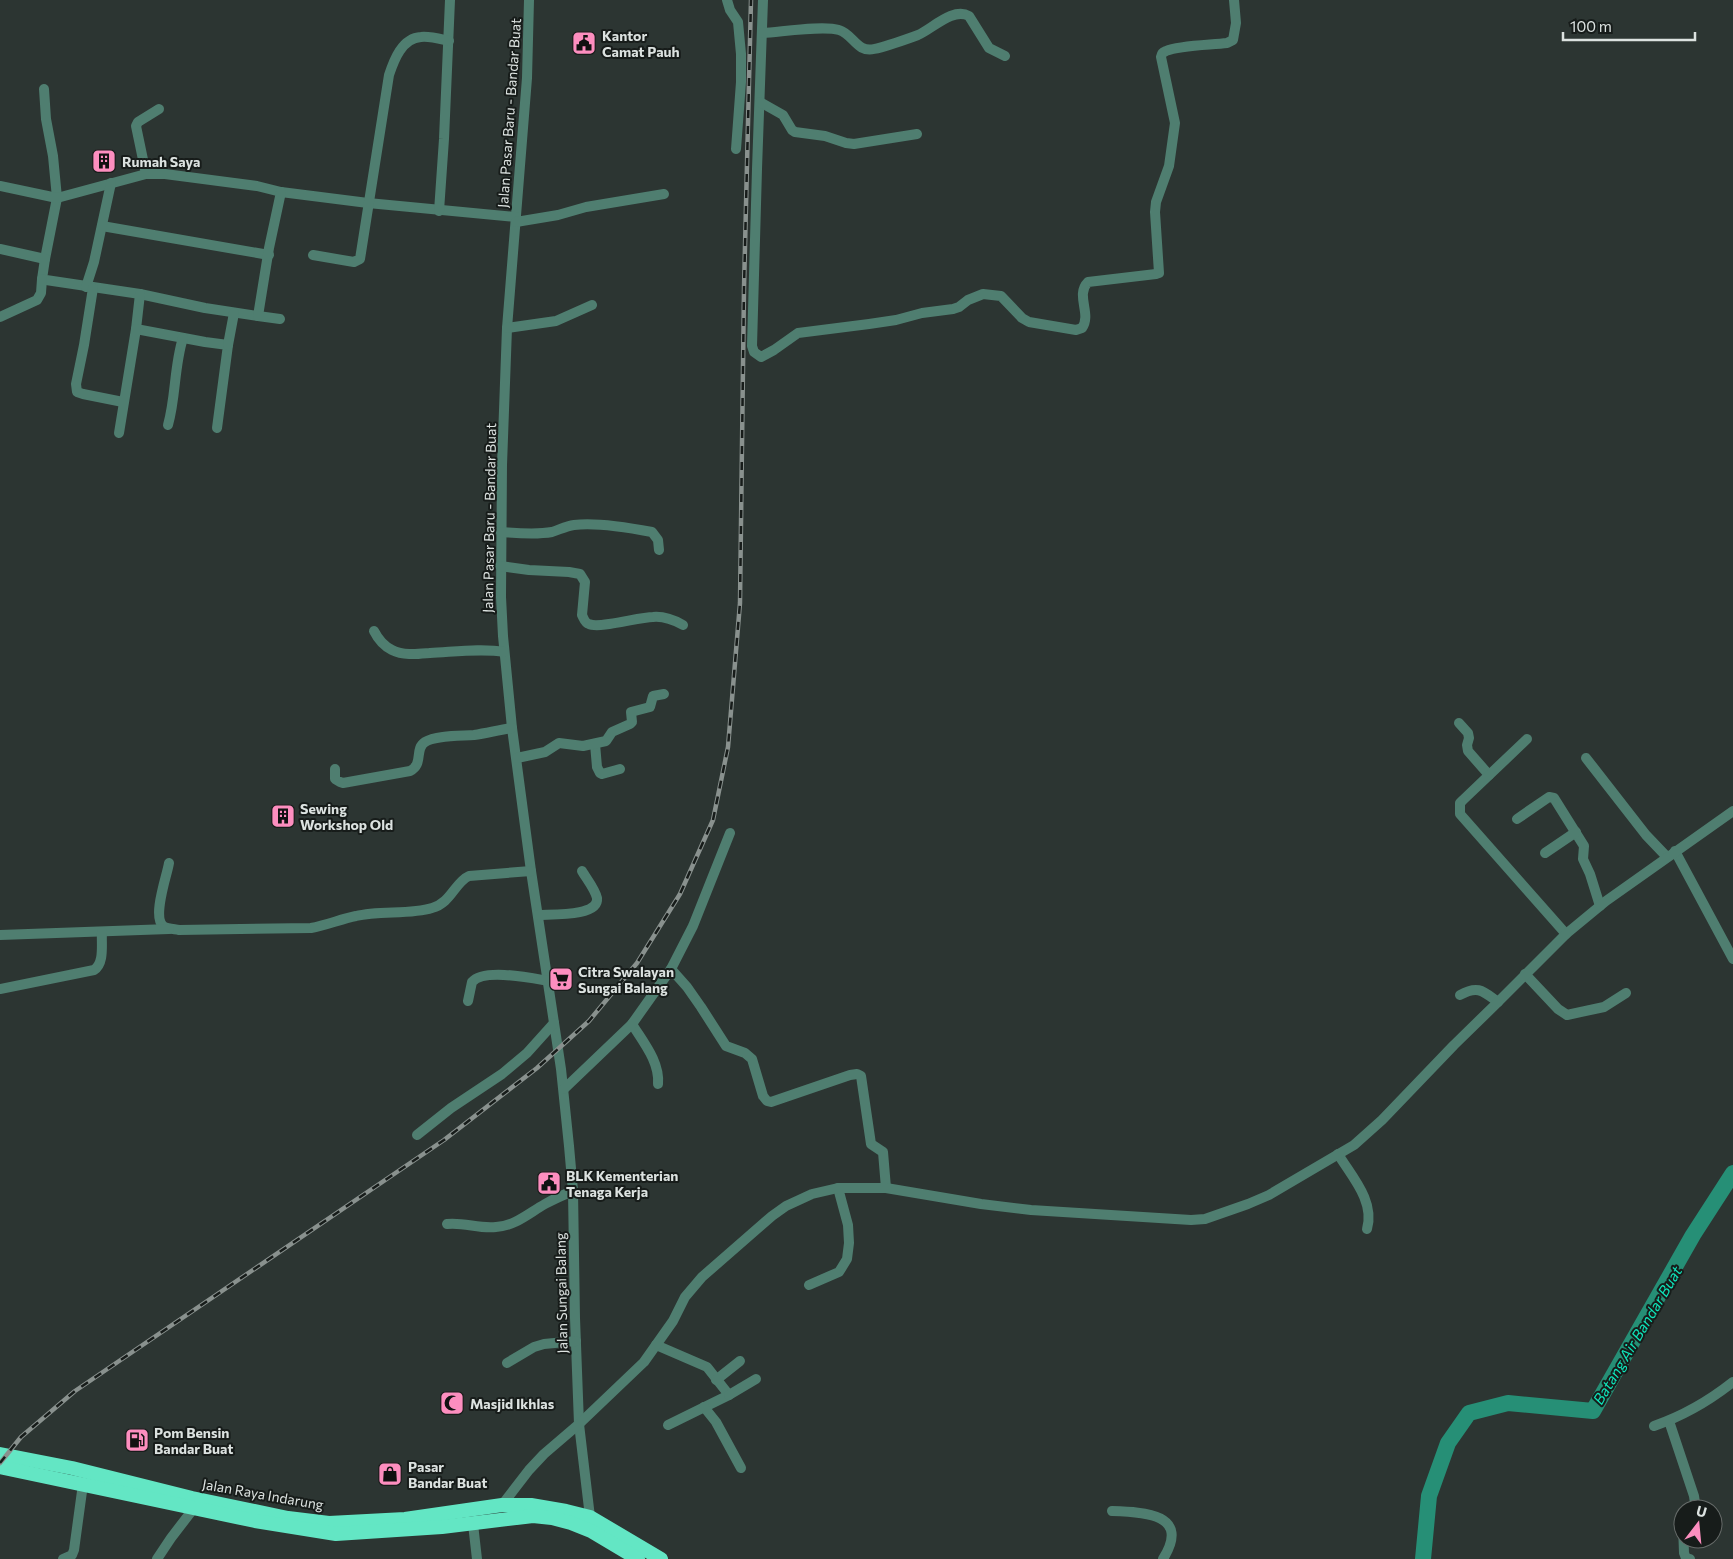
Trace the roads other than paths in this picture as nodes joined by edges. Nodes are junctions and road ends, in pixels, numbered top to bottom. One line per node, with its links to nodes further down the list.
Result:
1 (450, 0): 7 (street)
2 (530, 0): 22 (street, Jalan Pasar Baru - Bandar Buat)
3 (728, 0): 13 (street)
4 (764, 0): 6 (street)
5 (1234, 0): 10 (street)
6 (763, 33): 8 (street); 10 (street)
7 (449, 41): 20 (street); 21 (street)
8 (1005, 56)
9 (44, 89): 19 (street)
10 (760, 102): 12 (street)
11 (159, 109): 14 (street)
12 (917, 134)
13 (736, 149)
14 (146, 174): 15 (street); 17 (street)
15 (111, 183): 19 (street); 23 (street)
16 (0, 186): 19 (street)
17 (281, 192): 20 (street); 25 (street)
18 (664, 194): 22 (street)
19 (57, 198): 27 (street)
20 (368, 203): 21 (street); 26 (street)
21 (439, 210): 22 (street)
22 (516, 220): 36 (street, Jalan Pasar Baru - Bandar Buat)
23 (102, 226): 25 (street); 29 (street)
24 (0, 249): 27 (street)
25 (269, 255): 33 (street)
26 (313, 255)
27 (45, 259): 28 (street)
28 (42, 279): 29 (street); 34 (street)
29 (90, 287): 30 (street); 40 (street)
30 (140, 294): 32 (street); 37 (street)
31 (592, 305): 36 (street)
32 (234, 313): 33 (street); 39 (street)
33 (258, 316): 35 (street)
34 (0, 317)
35 (280, 319)
36 (507, 328): 44 (street, Jalan Pasar Baru - Bandar Buat)
37 (136, 329): 38 (street); 40 (street)
38 (183, 338): 39 (street); 41 (street)
39 (228, 345): 42 (street)
40 (123, 402): 43 (street)
41 (168, 425)
42 (217, 428)
43 (119, 433)
44 (501, 532): 45 (street); 46 (street, Jalan Pasar Baru - Bandar Buat)
45 (659, 550)
46 (500, 566): 47 (street); 49 (street, Jalan Pasar Baru - Bandar Buat)
47 (683, 625)
48 (374, 631): 49 (street)
49 (504, 652): 52 (street, Jalan Pasar Baru - Bandar Buat)
50 (664, 694): 54 (street)
51 (1459, 722): 59 (street)
52 (512, 728): 55 (street, Jalan Pasar Baru - Bandar Buat); 57 (street)
53 (1526, 739): 59 (street)
54 (595, 744): 55 (street); 58 (street)
55 (516, 758): 68 (street, Jalan Pasar Baru - Bandar Buat)
56 (1586, 758): 65 (street)
57 (335, 769)
58 (620, 769)
59 (1489, 775): 73 (street)
60 (1733, 811): 65 (street)
61 (1517, 819): 62 (street)
62 (1576, 832): 64 (street); 69 (street)
63 (730, 833): 76 (street)
64 (1545, 853)
65 (1671, 854): 69 (street); 75 (street)
66 (170, 863): 71 (street)
67 (582, 870): 70 (street)
68 (531, 871): 70 (street, Jalan Pasar Baru - Bandar Buat); 71 (street)
69 (1600, 906): 73 (street)
70 (538, 915): 78 (street, Jalan Pasar Baru - Bandar Buat)
71 (169, 929): 72 (street)
72 (102, 932): 74 (street); 79 (street)
73 (1566, 934): 77 (street)
74 (0, 935)
75 (1733, 959)
76 (671, 970): 84 (street); 92 (street)
77 (1525, 974): 80 (street); 83 (street)
78 (548, 981): 82 (street); 85 (street, Jalan Pasar Baru - Bandar Buat)
79 (0, 990)
80 (1626, 993)
81 (1460, 995): 83 (street)
82 (468, 1001)
83 (1498, 1002): 90 (street)
84 (632, 1024): 87 (street); 88 (street)
85 (555, 1029): 86 (street, Jalan Pasar Baru - Bandar Buat); 89 (street)
86 (561, 1069): 88 (street, Jalan Sungai Balang)
87 (658, 1084)
88 (564, 1089): 93 (street, Jalan Sungai Balang)
89 (417, 1135)
90 (1338, 1154): 92 (street); 95 (street)
91 (838, 1188): 92 (street); 96 (street); 98 (street)
92 (886, 1188)
93 (573, 1191): 94 (street); 97 (street, Jalan Sungai Balang)
94 (447, 1224)
95 (1367, 1229)
96 (808, 1285)
97 (576, 1341): 100 (street); 107 (street, Jalan Sungai Balang)
98 (656, 1345): 102 (street); 107 (street)
99 (740, 1361): 102 (street)
100 (507, 1363)
101 (756, 1379): 104 (street)
102 (716, 1380): 104 (street)
103 (1733, 1382): 106 (street)
104 (729, 1395): 105 (street)
105 (704, 1407): 108 (street); 112 (street)
106 (1669, 1421): 109 (street); 114 (street)
107 (579, 1424): 115 (street); 118 (street, Jalan Sungai Balang)
108 (668, 1425)
109 (1654, 1426)
110 (0, 1454): 113 (highway, Jalan Raya Indarung)
111 (0, 1467): 113 (highway, Jalan Raya Indarung)
112 (741, 1468)
113 (75, 1478): 115 (highway, Jalan Raya Indarung); 116 (highway, Jalan Raya Indarung); 121 (street)
114 (1694, 1499)
115 (502, 1505): 118 (highway, Jalan Raya Indarung)
116 (194, 1508): 119 (highway, Jalan Raya Indarung); 122 (street)
117 (1112, 1511): 126 (street)
118 (590, 1517): 125 (highway, Jalan Raya Indarung)
119 (473, 1524): 123 (street); 124 (highway, Jalan Raya Indarung)
120 (1684, 1549): 127 (street)
121 (63, 1559)
122 (157, 1559)
123 (477, 1559)
124 (638, 1559)
125 (661, 1559)
126 (1163, 1559)
127 (1690, 1559)

